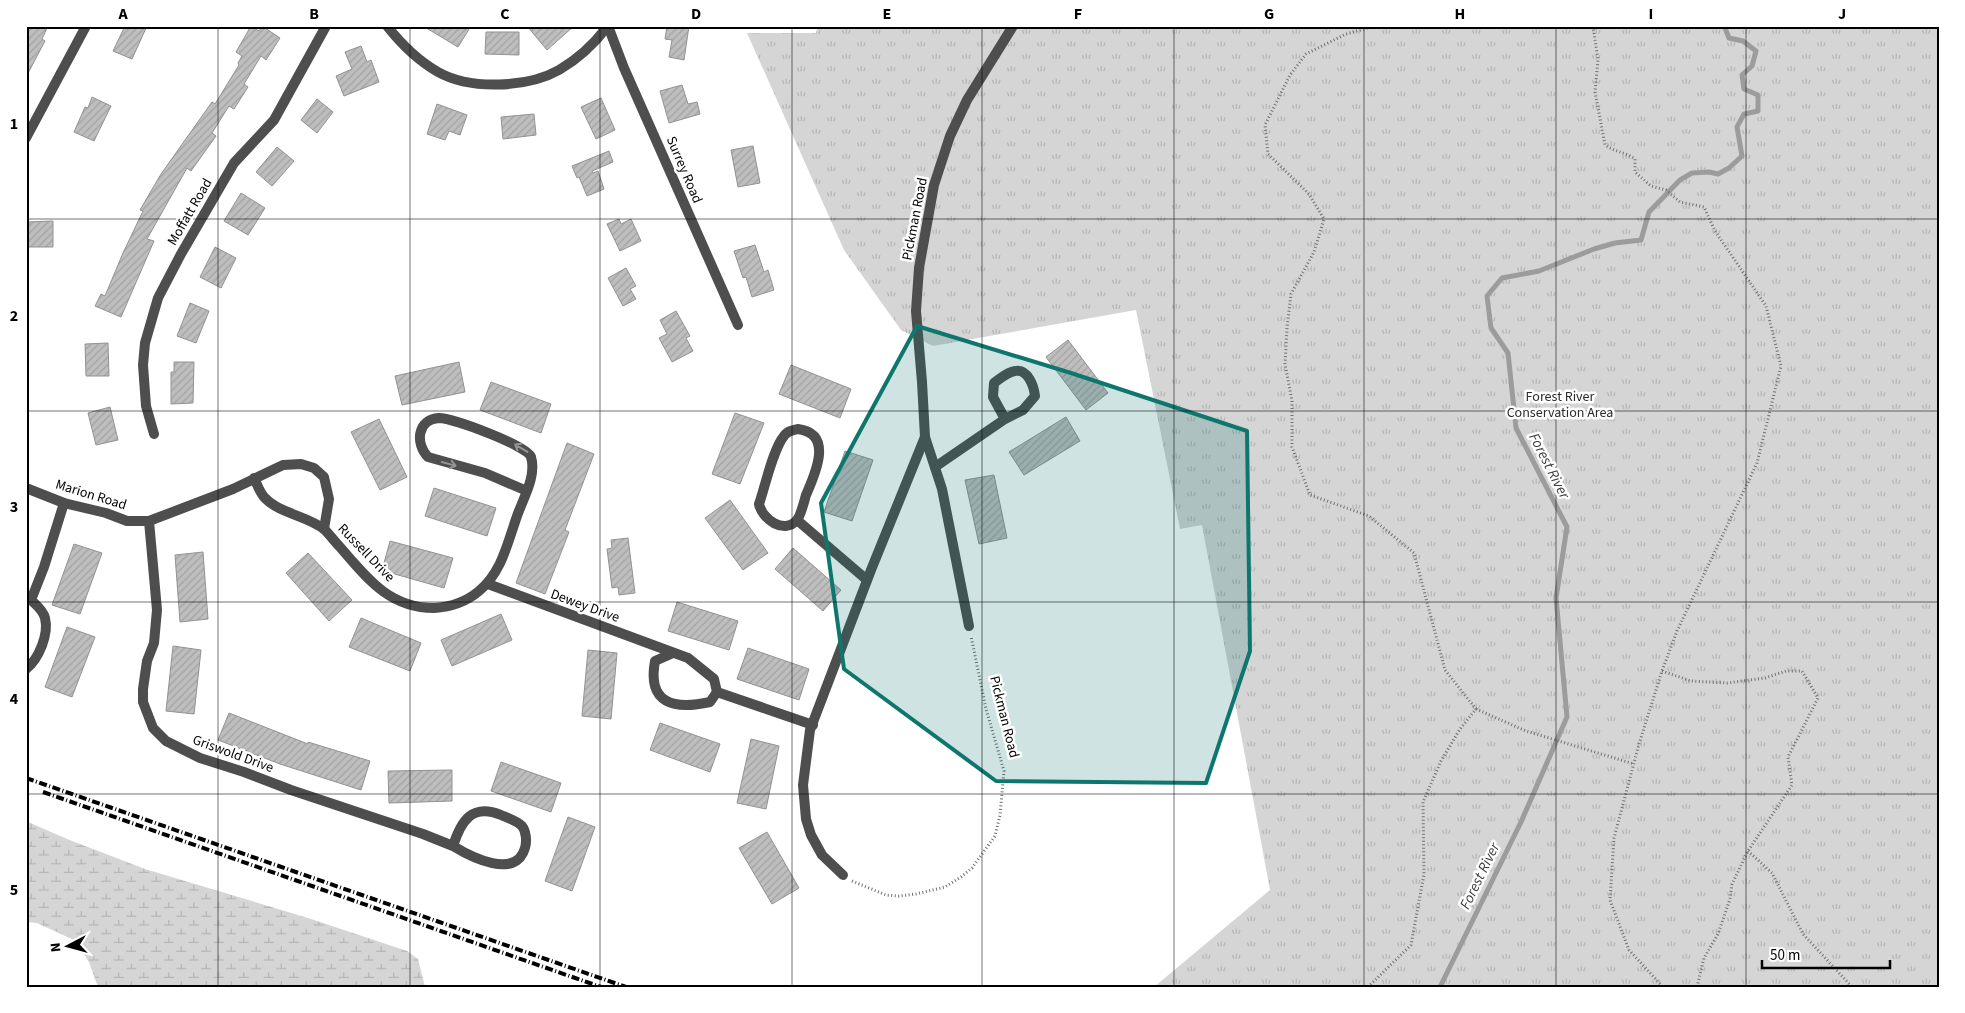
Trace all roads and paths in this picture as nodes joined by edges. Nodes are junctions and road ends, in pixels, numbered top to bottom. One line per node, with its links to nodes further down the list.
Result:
1 (86, 26): 8 (street)
2 (326, 26): 11 (street, Moffatt Road)
3 (387, 26): 7 (street)
4 (1014, 26): 12 (street, Pickman Road)
5 (1375, 26): 29 (path)
6 (1593, 26): 27 (path)
7 (608, 27): 9 (street, Surrey Road)
8 (26, 138)
9 (738, 325)
10 (1005, 419): 10 (street); 13 (street)
11 (154, 434)
12 (924, 436): 13 (street, Pickman Road); 21 (street, Pickman Road)
13 (935, 467): 24 (street, Pickman Road)
14 (254, 478): 19 (street, Russell Drive); 20 (street, Russell Drive); 20 (street, Russell Drive)
15 (26, 488): 17 (street, Marion Road)
16 (526, 490): 16 (street, Russell Drive, one-way to 16); 22 (street, Russell Drive)
17 (64, 503): 19 (street, Marion Road); 23 (street)
18 (797, 520): 18 (street); 21 (street)
19 (149, 521): 32 (street, Griswold Drive)
20 (324, 529): 22 (street, Russell Drive)
21 (867, 580): 30 (street, Pickman Road)
22 (488, 584): 25 (street, Dewey Drive)
23 (28, 600): 26 (street)
24 (968, 626): 34 (path, Pickman Road)
25 (673, 653): 28 (street, Dewey Drive); 28 (street)
26 (26, 669)
27 (1662, 671): 31 (path); 33 (path)
28 (717, 692): 30 (street)
29 (1476, 709): 31 (path); 35 (path)
30 (813, 725): 34 (street, Pickman Road)
31 (1634, 764): 36 (path)
32 (453, 846): 32 (street, Griswold Drive)
33 (1748, 851): 37 (path); 38 (path)
34 (843, 874)
35 (1368, 987)
36 (1663, 987)
37 (1698, 987)
38 (1852, 987)

